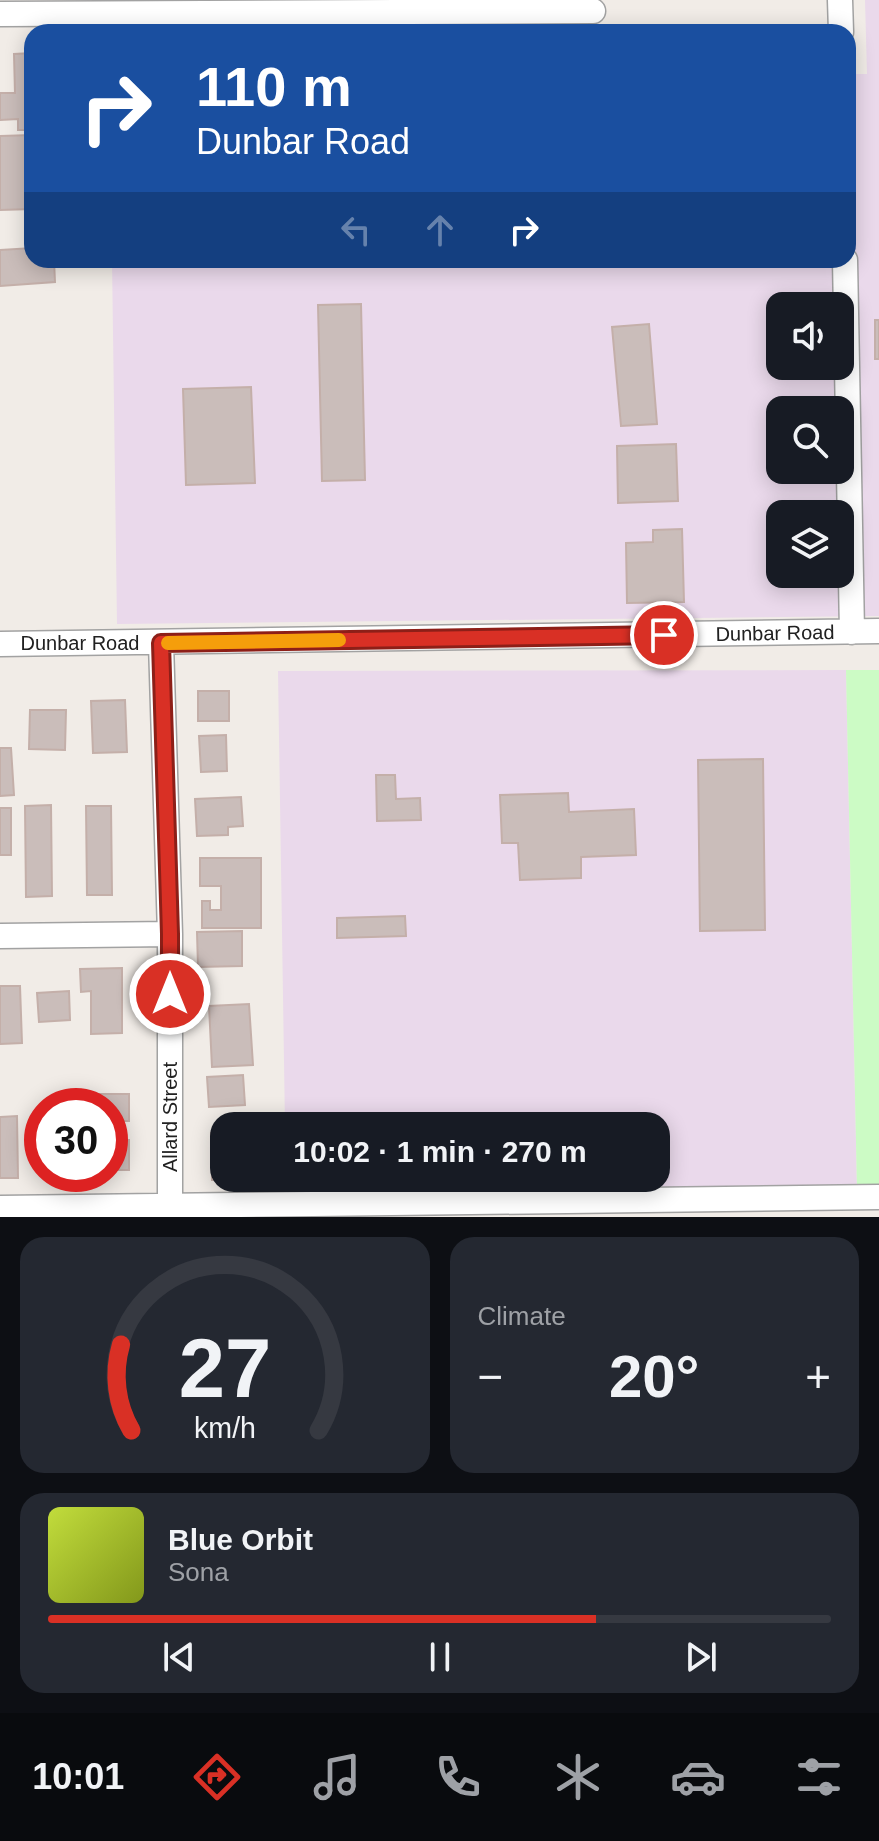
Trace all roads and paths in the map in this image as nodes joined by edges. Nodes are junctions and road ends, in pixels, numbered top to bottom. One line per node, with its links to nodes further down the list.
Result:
1 (840, 0): 4 (street)
2 (593, 11): 3 (street)
3 (0, 14)
4 (841, 24)
5 (845, 268): 7 (street)
6 (879, 631): 7 (street, Dunbar Road)
7 (852, 632): 8 (street, Dunbar Road)
8 (161, 643): 9 (street, Dunbar Road); 10 (street, Allard Street)
9 (0, 644)
10 (170, 934): 11 (street); 13 (street, Allard Street)
11 (0, 936)
12 (879, 1197): 15 (street)
13 (170, 1207): 14 (street); 15 (street)
14 (0, 1208)
15 (710, 1208)

